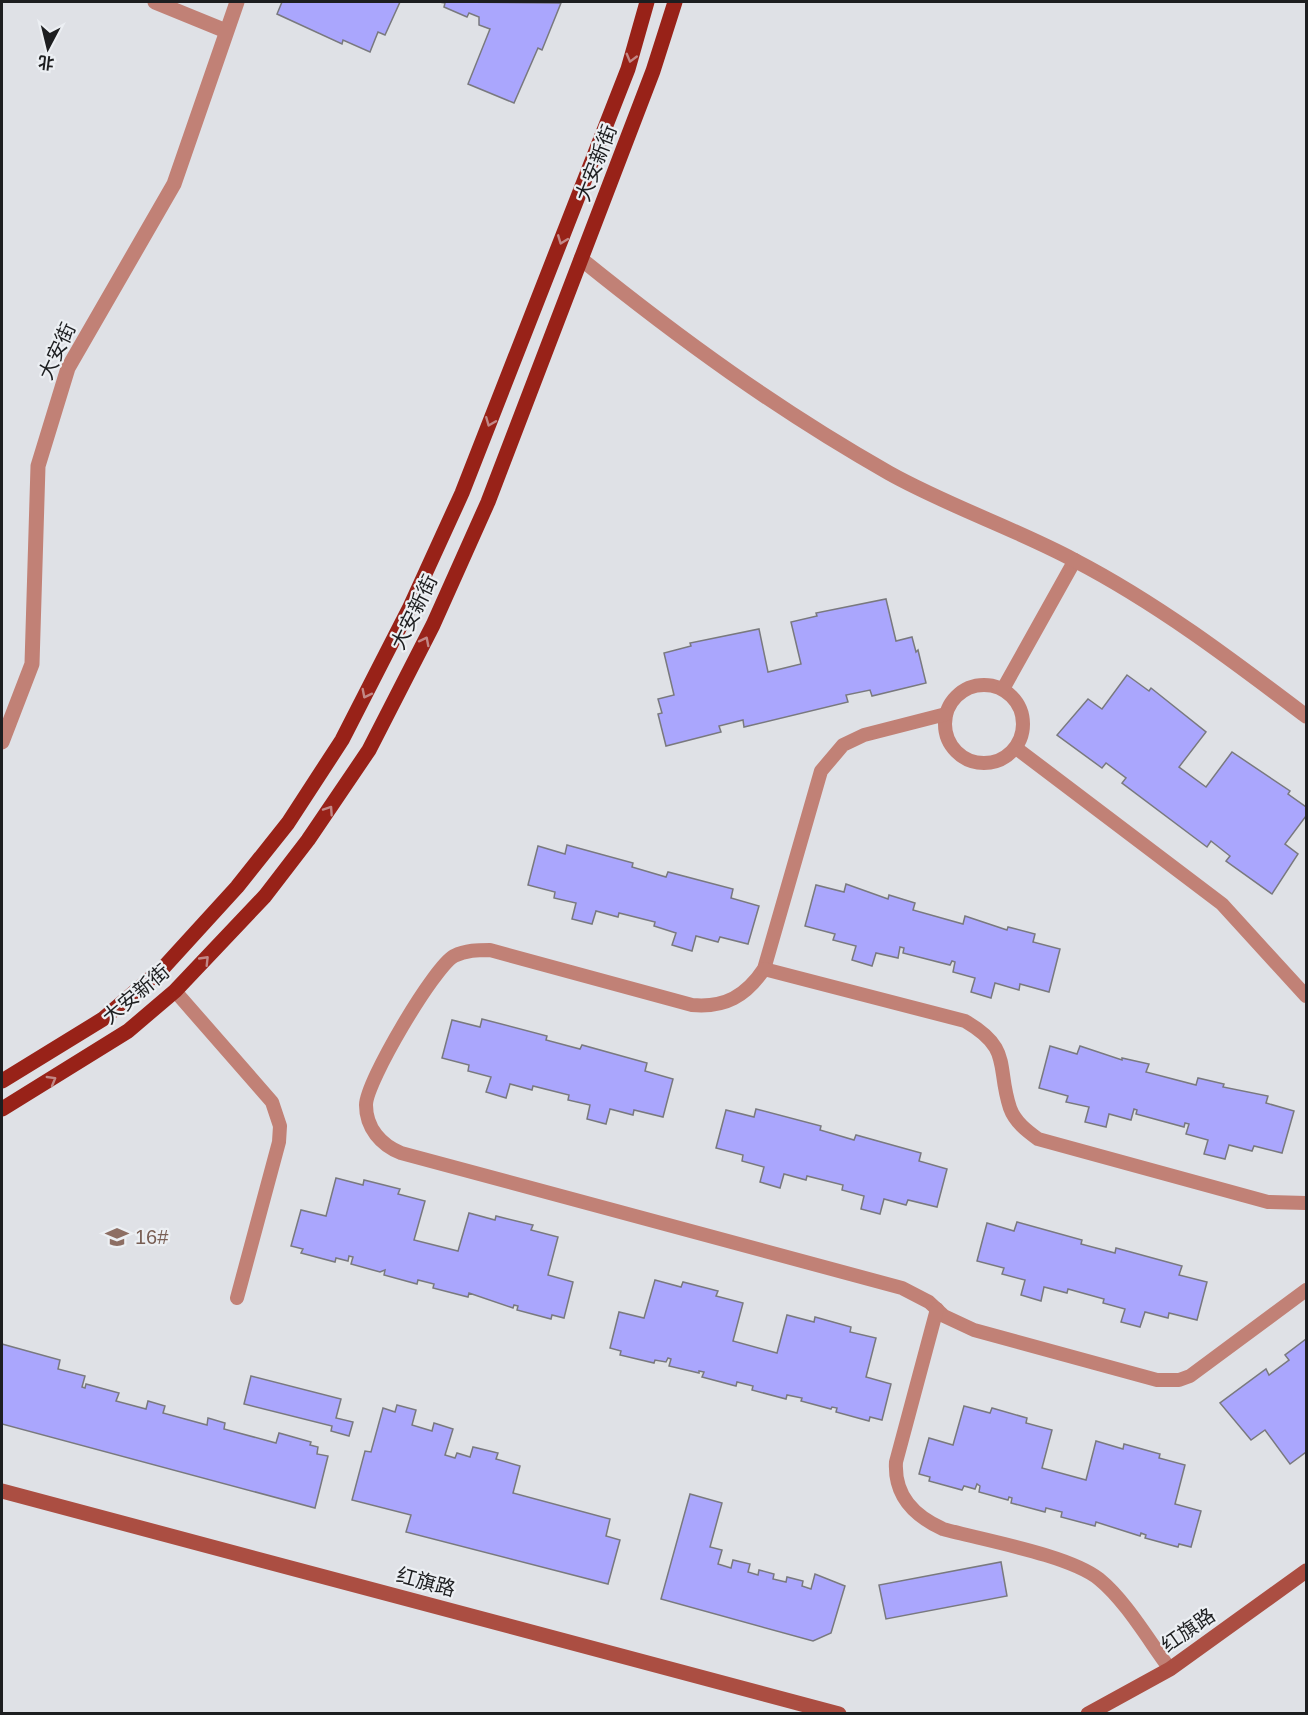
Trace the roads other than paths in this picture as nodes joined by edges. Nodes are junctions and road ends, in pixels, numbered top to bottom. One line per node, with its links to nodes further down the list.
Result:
1 (155, 2): 5 (street)
2 (237, 2): 5 (street, 大安街)
3 (647, 2): 16 (main road, 大安新街, one-way to 16)
4 (675, 2): 6 (main road, 大安新街)
5 (226, 32): 11 (street, 大安街)
6 (581, 260): 7 (street); 14 (main road, 大安新街, one-way to 6)
7 (1075, 560): 8 (lane); 10 (street)
8 (1003, 690): 9 (lane); 12 (lane)
9 (946, 714): 12 (lane); 13 (lane)
10 (1306, 716)
11 (2, 742)
12 (1016, 748): 15 (lane)
13 (764, 969): 18 (lane); 21 (lane)
14 (176, 991): 17 (main road, 大安新街, one-way to 14); 20 (lane)
15 (1306, 996)
16 (2, 1081)
17 (2, 1109)
18 (1306, 1203)
19 (1306, 1290): 21 (lane)
20 (237, 1298)
21 (937, 1309): 24 (lane)
22 (2, 1491): 25 (street, 红旗路)
23 (1306, 1571): 24 (street, 红旗路)
24 (1170, 1669): 26 (street, 红旗路)
25 (840, 1713)
26 (1088, 1713)

